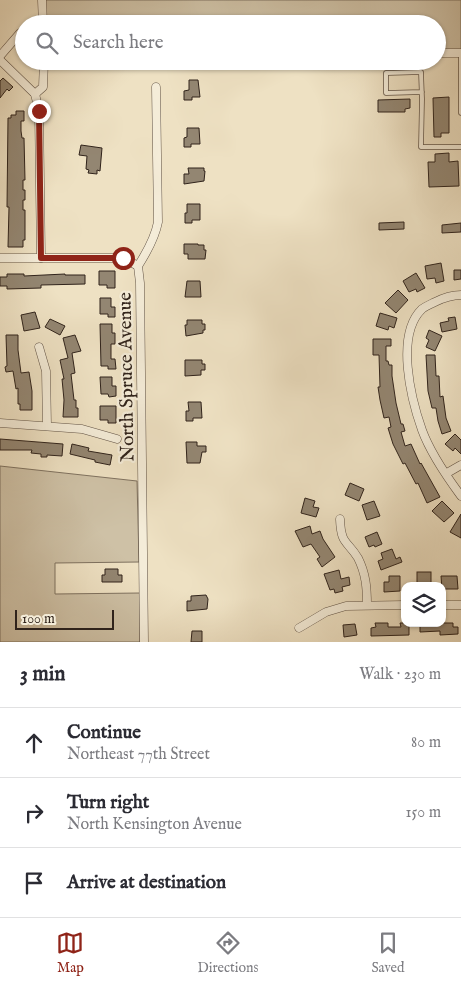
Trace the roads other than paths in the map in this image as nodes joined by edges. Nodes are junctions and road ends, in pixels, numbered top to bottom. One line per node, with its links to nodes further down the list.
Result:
1 (42, 0): 2 (street)
2 (43, 15)
3 (15, 39): 6 (street)
4 (446, 53): 5 (street)
5 (461, 54): 12 (lane)
6 (0, 56)
7 (0, 60): 11 (street)
8 (44, 70): 11 (street)
9 (156, 86): 16 (street, North Spruce Avenue)
10 (422, 92): 10 (lane); 13 (lane)
11 (35, 94): 15 (street)
12 (461, 113)
13 (461, 147)
14 (0, 258): 15 (street)
15 (41, 258): 16 (street)
16 (138, 266): 31 (street, North Spruce Avenue)
17 (461, 295): 23 (street)
18 (39, 347): 20 (street)
19 (0, 422): 20 (street)
20 (47, 426): 21 (street)
21 (117, 438)
22 (461, 464): 23 (street)
23 (447, 473): 24 (street)
24 (461, 496)
25 (340, 520): 27 (street)
26 (461, 604): 29 (street)
27 (367, 605): 28 (street); 30 (street)
28 (401, 605)
29 (446, 605)
30 (299, 628)
31 (144, 642)

